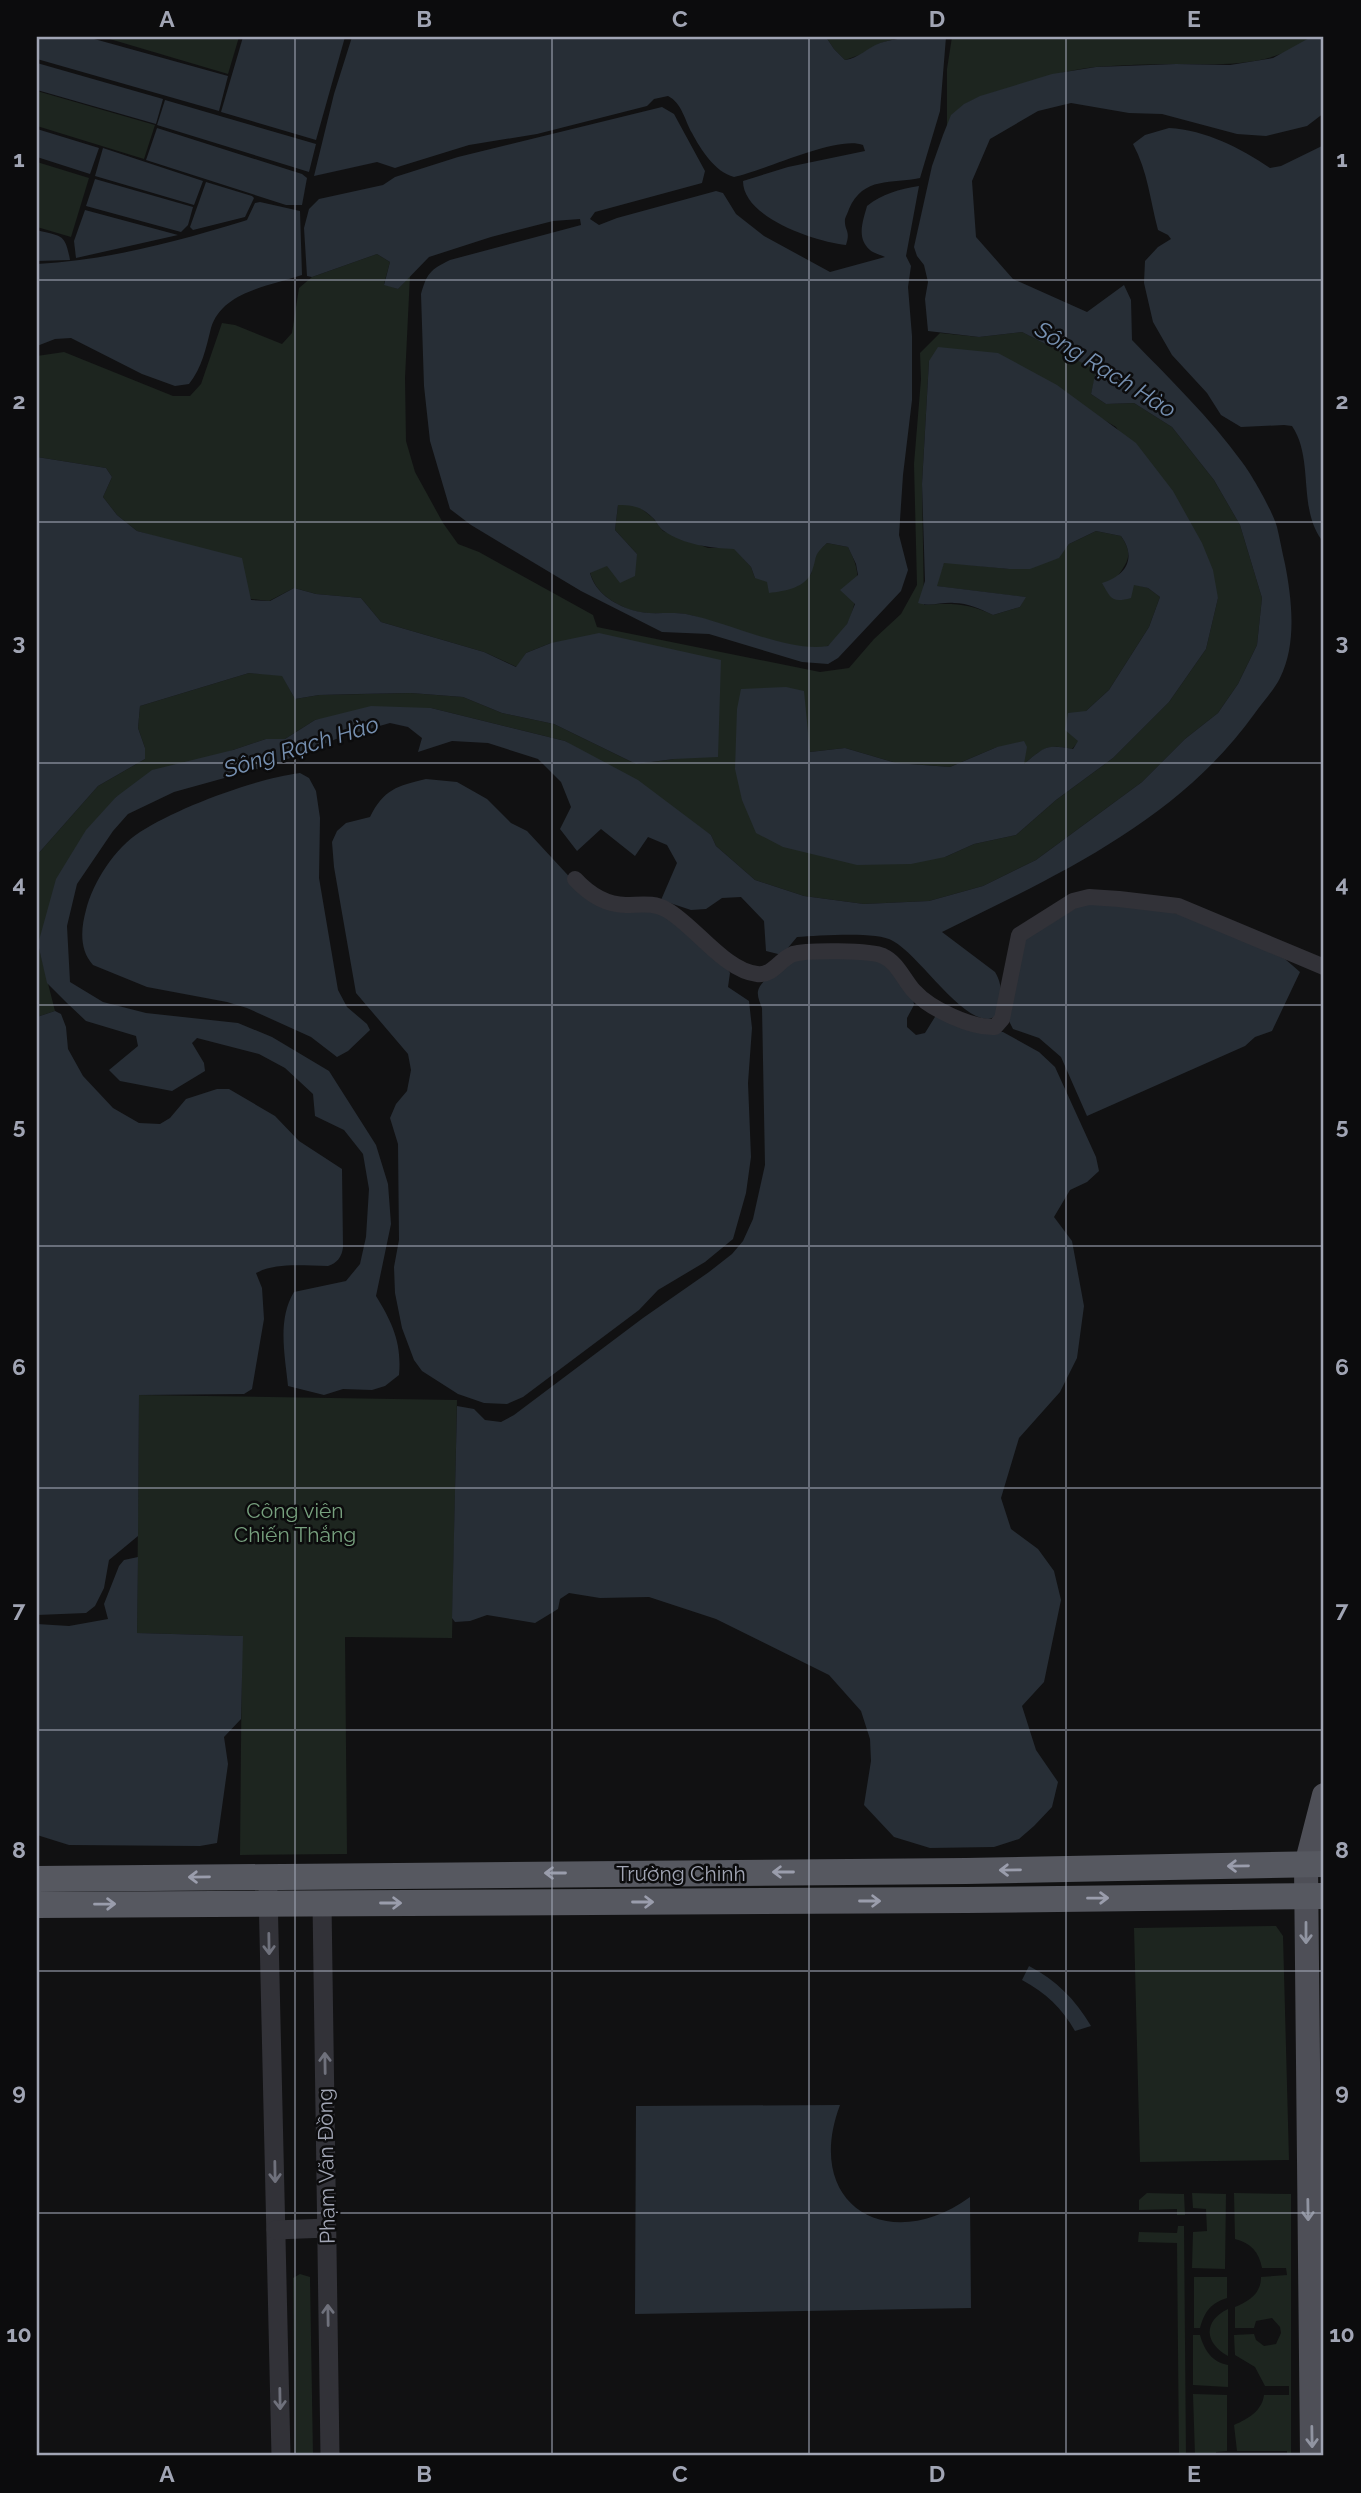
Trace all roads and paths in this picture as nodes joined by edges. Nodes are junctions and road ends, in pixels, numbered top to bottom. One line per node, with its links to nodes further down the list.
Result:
1 (575, 879): 2 (street)
2 (1324, 967)
3 (1324, 1796): 4 (main road)
4 (1315, 1865): 5 (highway, Trường Chinh, one-way to 5); 9 (main road)
5 (966, 1871): 6 (highway, Trường Chinh, one-way to 6); 10 (highway)
6 (322, 1875): 7 (highway, Trường Chinh); 12 (street, Phạm Văn Đồng)
7 (267, 1876): 8 (highway, Trường Chinh, one-way to 8); 11 (street)
8 (37, 1879)
9 (1315, 1896): 10 (highway, Trường Chinh, one-way to 9); 14 (main road, one-way to 14)
10 (966, 1900): 12 (highway, Trường Chinh, one-way to 10)
11 (268, 1902): 12 (highway, Trường Chinh); 13 (highway, Trường Chinh, one-way to 11); 16 (street, one-way to 16)
12 (323, 1903): 15 (street, Phạm Văn Đồng, one-way to 12)
13 (37, 1905)
14 (1316, 2175): 19 (main road, one-way to 19)
15 (327, 2228): 16 (street); 18 (street, Phạm Văn Đồng, one-way to 15)
16 (276, 2230): 17 (street, one-way to 17)
17 (281, 2456)
18 (330, 2456)
19 (1312, 2456)

